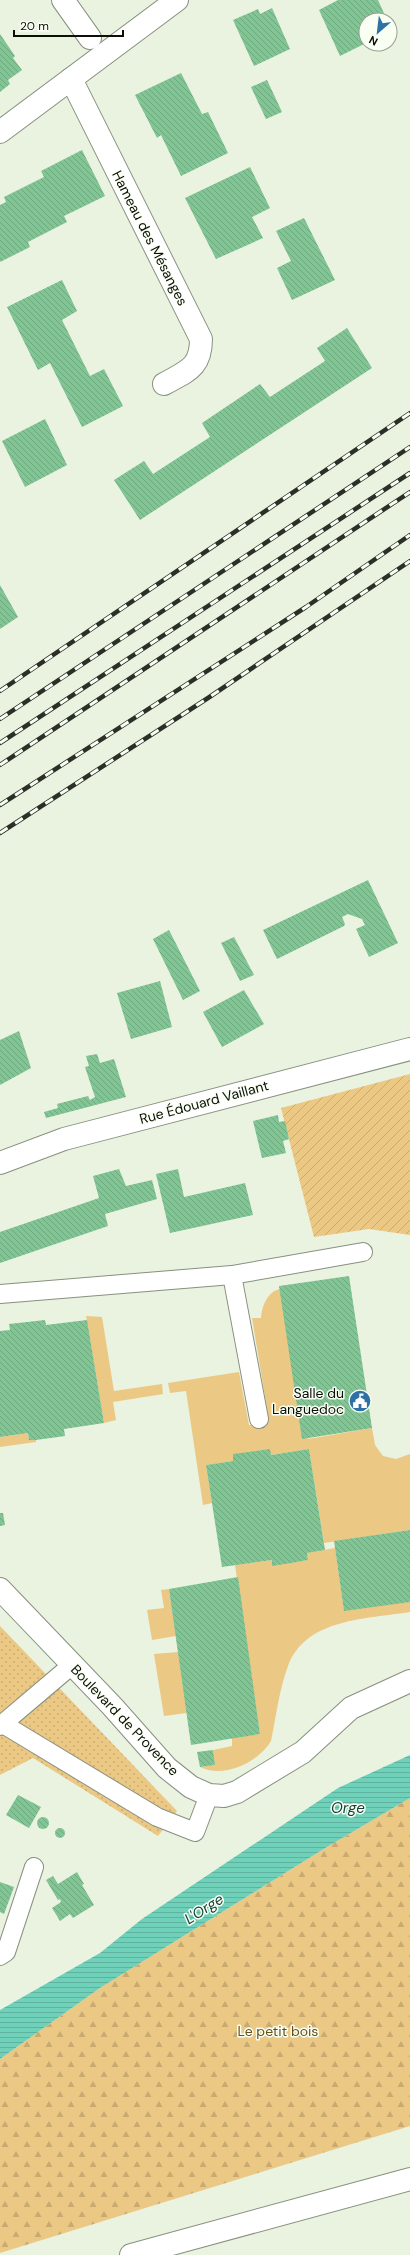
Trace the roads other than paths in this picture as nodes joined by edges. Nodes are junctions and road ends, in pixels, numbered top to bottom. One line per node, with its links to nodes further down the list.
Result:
1 (63, 0): 3 (street)
2 (177, 0): 4 (street)
3 (90, 38)
4 (71, 79): 5 (street); 6 (street, Hameau des Mésanges)
5 (0, 132)
6 (164, 384)
7 (410, 1049): 8 (street, Rue Édouard Vaillant)
8 (0, 1163)
9 (363, 1252): 10 (lane)
10 (232, 1275): 11 (lane); 12 (lane)
11 (0, 1294)
12 (259, 1419)
13 (0, 1589): 14 (street, Boulevard de Provence)
14 (72, 1665): 16 (lane); 17 (street, Boulevard de Provence)
15 (410, 1680): 17 (street, Boulevard de Provence)
16 (1, 1725): 17 (lane)
17 (209, 1795)
18 (34, 1867): 19 (lane)
19 (0, 1956)
20 (410, 2179): 21 (street)
21 (131, 2255)

